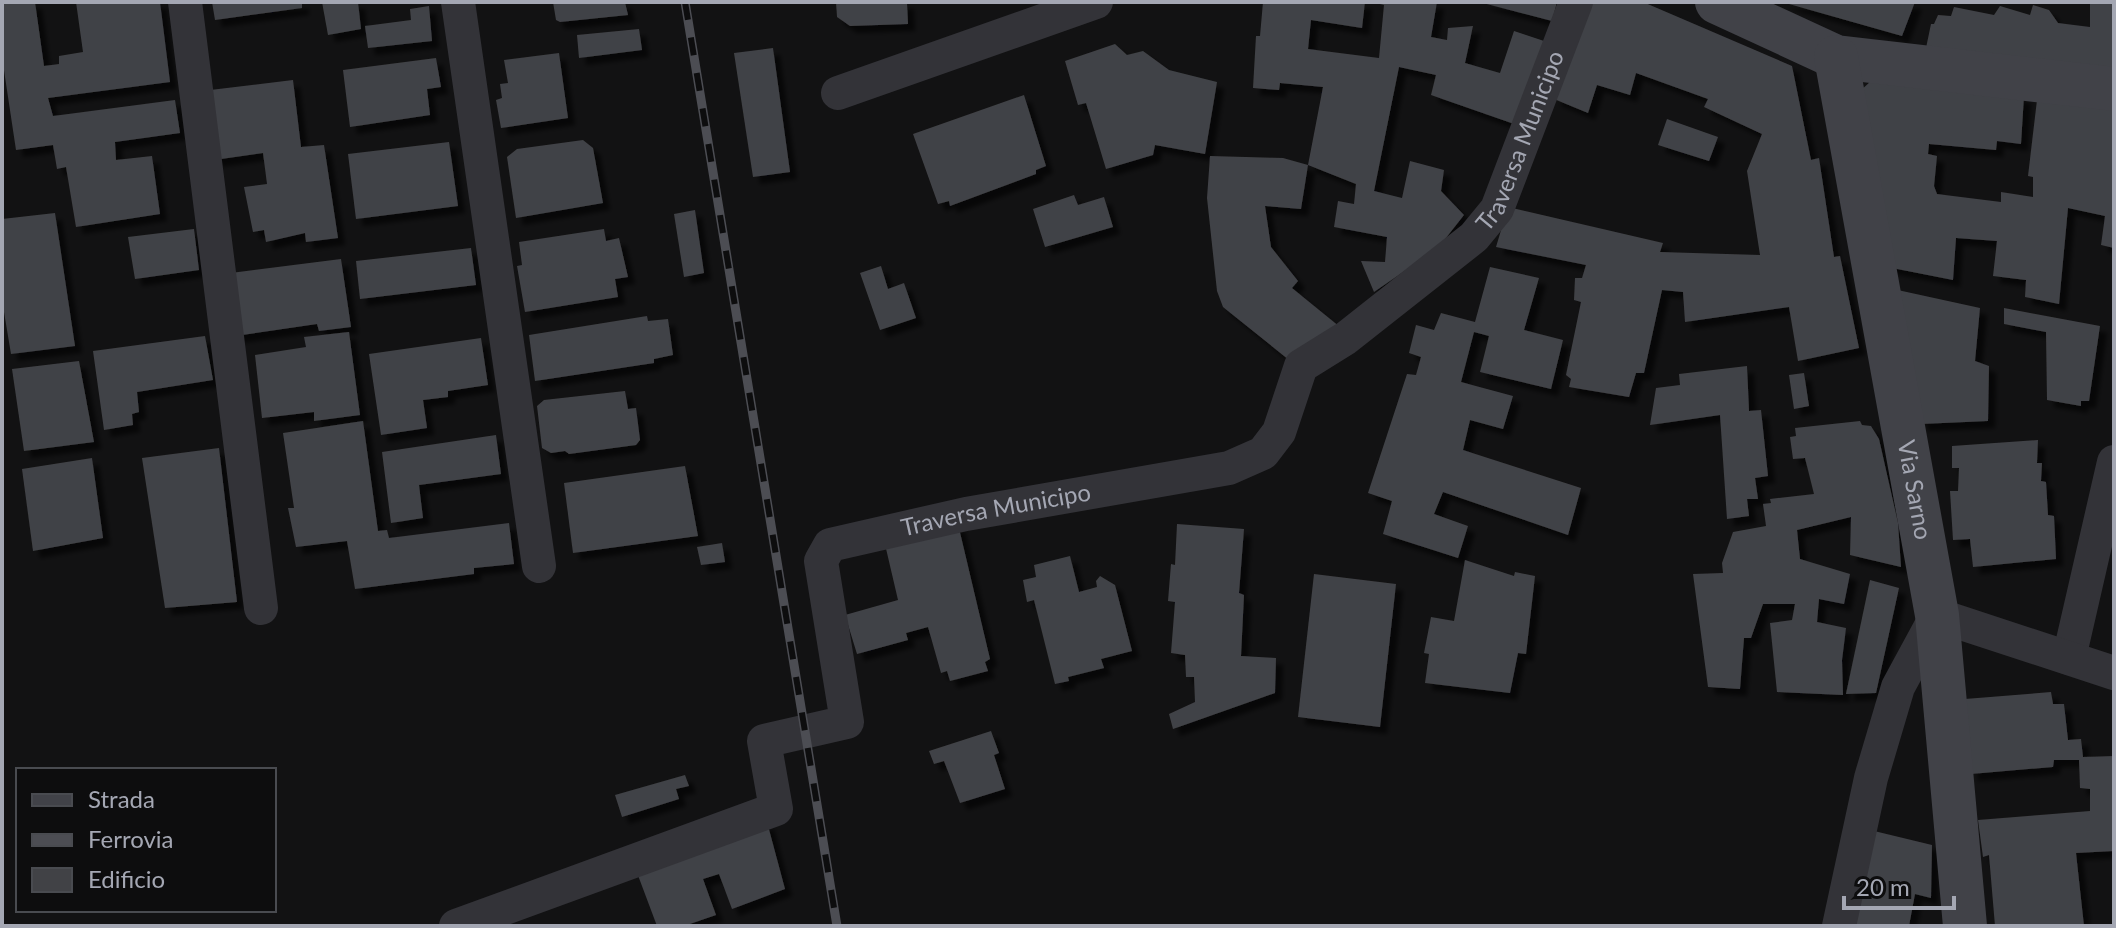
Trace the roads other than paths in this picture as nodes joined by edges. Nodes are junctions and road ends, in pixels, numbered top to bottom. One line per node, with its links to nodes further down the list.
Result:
1 (185, 2): 11 (street)
2 (458, 2): 10 (street)
3 (1096, 2): 8 (street)
4 (1576, 2): 15 (street, Traversa Municipo)
5 (1740, 7): 6 (main road)
6 (1836, 57): 7 (main road); 12 (main road, Via Sarno)
7 (2114, 89)
8 (838, 93)
9 (2114, 462): 13 (street)
10 (539, 566)
11 (261, 608)
12 (1937, 615): 13 (street); 16 (street); 17 (main road, Via Sarno)
13 (2069, 658): 14 (street)
14 (2114, 673)
15 (456, 926)
16 (1839, 926)
17 (1965, 926)

